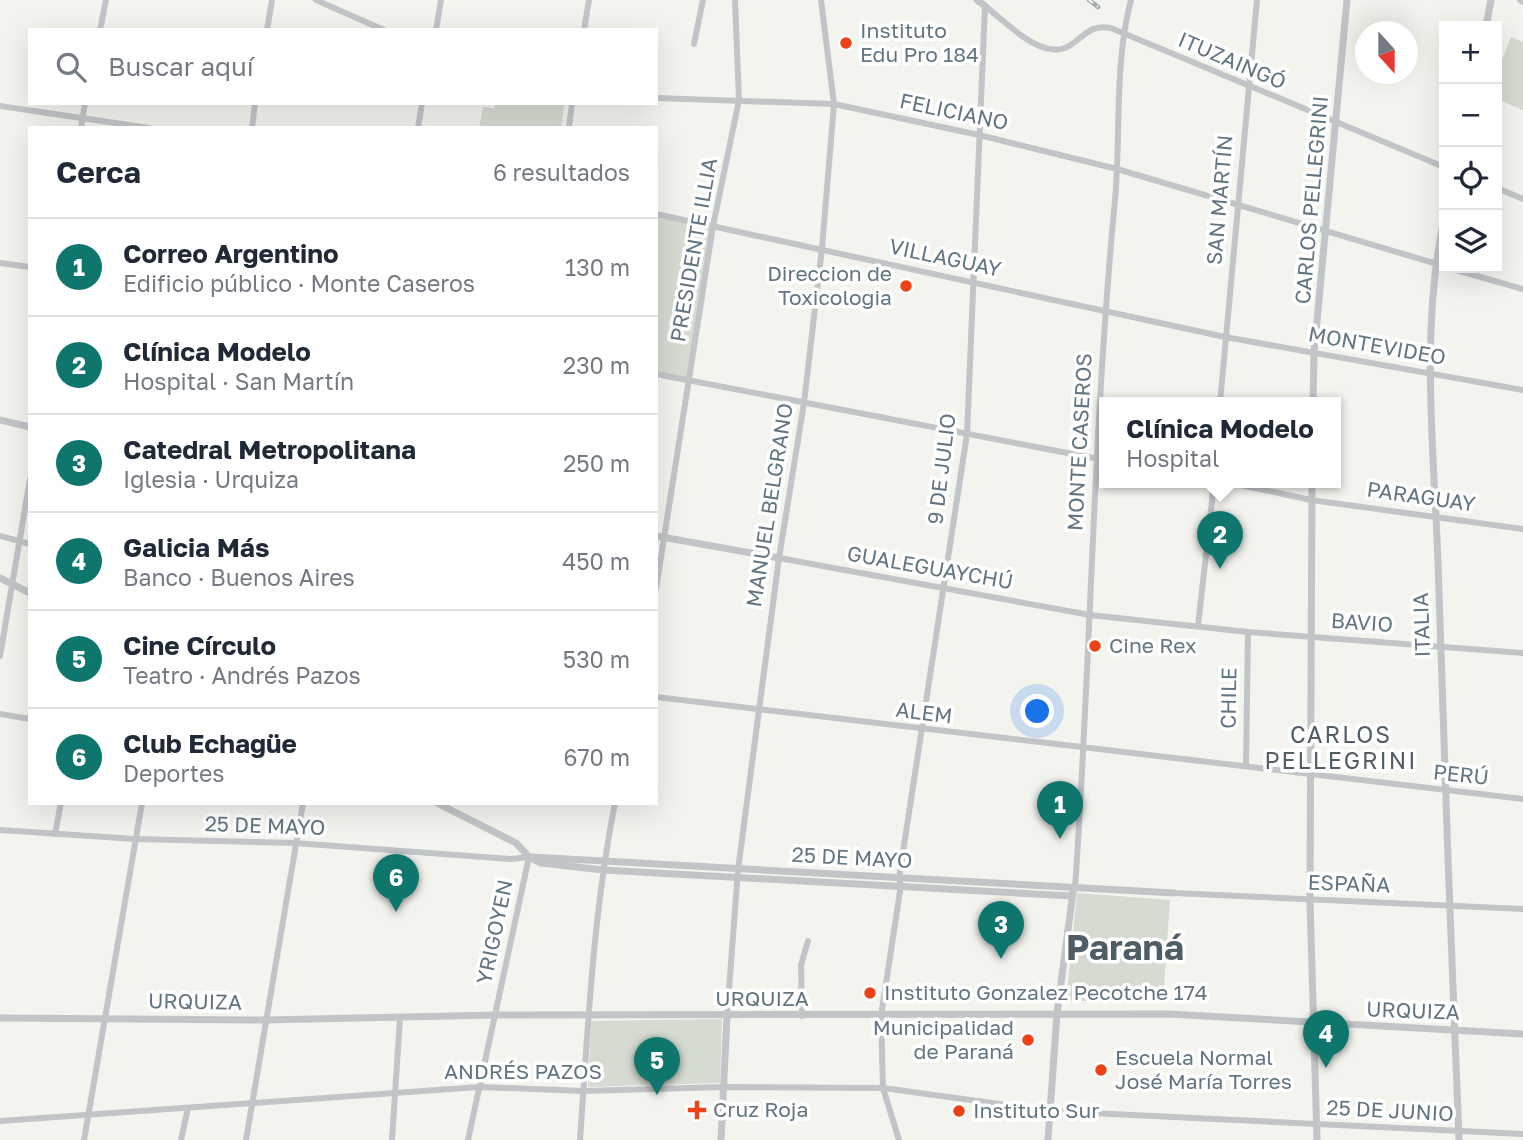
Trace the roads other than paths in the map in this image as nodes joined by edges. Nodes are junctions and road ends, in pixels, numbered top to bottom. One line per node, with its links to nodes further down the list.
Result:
1 (106, 0): 16 (street)
2 (272, 0): 17 (street)
3 (316, 0): 18 (street)
4 (441, 0): 19 (street)
5 (589, 0): 20 (street)
6 (703, 0): 22 (street)
7 (734, 0): 25 (street, PRESIDENTE ILLIA)
8 (821, 0): 26 (street, MANUEL BELGRANO)
9 (977, 0): 14 (street)
10 (1131, 0): 21 (street, MONTE CASEROS)
11 (1257, 0): 23 (street, SAN MARTÍN)
12 (1347, 0): 33 (street, CARLOS PELLEGRINI)
13 (1491, 0): 15 (street)
14 (985, 6): 21 (street, ITUZAINGÓ); 39 (street, 9 DE JULIO)
15 (1487, 21)
16 (100, 28)
17 (267, 28)
18 (379, 28)
19 (436, 28)
20 (584, 28)
21 (1123, 33): 23 (street, ITUZAINGÓ); 41 (street, MONTE CASEROS)
22 (694, 44)
23 (1248, 87): 33 (street, ITUZAINGÓ); 44 (street, SAN MARTÍN)
24 (658, 98): 25 (street, FELICIANO)
25 (739, 100): 26 (street, FELICIANO); 46 (street, PRESIDENTE ILLIA)
26 (834, 104): 39 (street, FELICIANO); 49 (street, MANUEL BELGRANO)
27 (85, 105): 32 (street)
28 (256, 105): 36 (street)
29 (422, 105): 37 (street)
30 (572, 105): 38 (street)
31 (0, 106): 32 (street)
32 (82, 116): 34 (street); 35 (street)
33 (1336, 124): 40 (street, ITUZAINGÓ); 47 (street, CARLOS PELLEGRINI)
34 (80, 126)
35 (138, 126)
36 (252, 126)
37 (418, 126)
38 (569, 126)
39 (979, 135): 41 (street, FELICIANO); 55 (street, 9 DE JULIO)
40 (1439, 165)
41 (1117, 169): 44 (street, FELICIANO); 57 (street, MONTE CASEROS)
42 (1502, 190): 43 (street)
43 (1523, 199)
44 (1236, 205): 47 (street, FELICIANO); 58 (street, SAN MARTÍN)
45 (658, 214): 46 (street, VILLAGUAY)
46 (713, 226): 49 (street, VILLAGUAY); 62 (street, PRESIDENTE ILLIA)
47 (1327, 232): 51 (street, FELICIANO); 59 (street, CARLOS PELLEGRINI)
48 (1439, 247): 51 (street, ITALIA)
49 (822, 248): 55 (street, VILLAGUAY); 66 (street, MANUEL BELGRANO)
50 (0, 263): 53 (street)
51 (1436, 264): 52 (street, FELICIANO); 61 (street, ITALIA)
52 (1439, 265)
53 (28, 267)
54 (1468, 273): 56 (street, FELICIANO)
55 (971, 282): 57 (street, VILLAGUAY); 69 (street, 9 DE JULIO)
56 (1523, 289)
57 (1104, 310): 58 (street, VILLAGUAY); 70 (street, MONTE CASEROS)
58 (1225, 337): 59 (street, MONTEVIDEO); 64 (street, SAN MARTÍN)
59 (1314, 353): 61 (street, MONTEVIDEO); 65 (street, CARLOS PELLEGRINI)
60 (658, 373): 62 (street)
61 (1432, 373): 63 (street, MONTEVIDEO); 77 (street, ITALIA)
62 (690, 379): 66 (street); 80 (street, PRESIDENTE ILLIA)
63 (1523, 390)
64 (1220, 397)
65 (1313, 397)
66 (804, 402): 69 (street); 83 (street, MANUEL BELGRANO)
67 (0, 420): 68 (street)
68 (28, 427)
69 (967, 433): 70 (street); 87 (street, 9 DE JULIO)
70 (1095, 458): 71 (street); 89 (street, MONTE CASEROS)
71 (1099, 459)
72 (1213, 488): 90 (street)
73 (1255, 488): 76 (street, PARAGUAY)
74 (1312, 488): 76 (street)
75 (28, 492): 81 (street)
76 (1311, 500): 77 (street, PARAGUAY); 92 (street)
77 (1436, 517): 78 (street, PARAGUAY); 93 (street, ITALIA)
78 (1523, 529)
79 (0, 536): 81 (street)
80 (661, 536): 83 (street, GUALEGUAYCHÚ); 84 (street, PRESIDENTE ILLIA)
81 (20, 542): 82 (street); 86 (street)
82 (28, 544)
83 (779, 558): 87 (street, GUALEGUAYCHÚ); 97 (street, MANUEL BELGRANO)
84 (658, 568)
85 (0, 578): 86 (street)
86 (12, 584): 88 (street); 95 (street)
87 (942, 588): 89 (street, GUALEGUAYCHÚ); 100 (street, 9 DE JULIO)
88 (28, 592)
89 (1090, 615): 90 (street, GUALEGUAYCHÚ); 101 (street, MONTE CASEROS)
90 (1198, 626): 91 (street, BAVIO)
91 (1248, 632): 92 (street, BAVIO); 103 (street, CHILE)
92 (1310, 637): 93 (street, BAVIO); 104 (street)
93 (1440, 645): 94 (street, BAVIO); 105 (street, ITALIA)
94 (1523, 653)
95 (0, 656)
96 (658, 697): 97 (street, ALEM)
97 (759, 709): 100 (street, ALEM); 118 (street, MANUEL BELGRANO)
98 (0, 714): 99 (street)
99 (28, 719)
100 (922, 730): 101 (street, ALEM); 119 (street, 9 DE JULIO)
101 (1085, 749): 102 (street, ALEM); 120 (street, MONTE CASEROS)
102 (1188, 758): 103 (street, PERÚ)
103 (1246, 766): 104 (street, PERÚ)
104 (1309, 773): 105 (street, PERÚ); 122 (street)
105 (1446, 792): 106 (street, PERÚ); 123 (street, ITALIA)
106 (1523, 799)
107 (61, 805): 113 (street)
108 (142, 805): 114 (street)
109 (303, 805): 115 (street)
110 (615, 805): 117 (street)
111 (447, 806): 116 (street)
112 (0, 830): 113 (street, 25 DE MAYO)
113 (55, 834): 114 (street, 25 DE MAYO)
114 (135, 839): 115 (street, 25 DE MAYO); 133 (street)
115 (295, 843): 116 (street, 25 DE MAYO); 135 (street)
116 (529, 857): 117 (street, 25 DE MAYO); 127 (street, YRIGOYEN)
117 (603, 866): 118 (street, 25 DE MAYO); 128 (street)
118 (738, 873): 119 (street, 25 DE MAYO); 129 (street, MANUEL BELGRANO)
119 (900, 881): 120 (street, 25 DE MAYO); 131 (street, 9 DE JULIO)
120 (1073, 892): 121 (street, 25 DE MAYO); 126 (street)
121 (1174, 893): 122 (street, ESPAÑA)
122 (1310, 900): 123 (street, ESPAÑA); 136 (street)
123 (1448, 906): 124 (street, ESPAÑA); 137 (street, ITALIA)
124 (1523, 909)
125 (808, 940): 130 (street)
126 (1057, 1013): 131 (street, URQUIZA); 136 (street, URQUIZA); 146 (street)
127 (496, 1015): 128 (street, URQUIZA); 134 (street, URQUIZA); 139 (street, YRIGOYEN)
128 (588, 1016): 129 (street, URQUIZA); 142 (street)
129 (727, 1016): 130 (street, URQUIZA); 140 (street)
130 (802, 1016): 131 (street, URQUIZA)
131 (881, 1016): 141 (street, 9 DE JULIO)
132 (0, 1018): 133 (street, URQUIZA)
133 (104, 1018): 135 (street, URQUIZA); 147 (street)
134 (400, 1018): 135 (street, URQUIZA); 143 (street)
135 (265, 1020): 144 (street)
136 (1313, 1024): 137 (street, URQUIZA); 150 (street)
137 (1455, 1030): 138 (street, URQUIZA); 152 (street, ITALIA)
138 (1523, 1034)
139 (480, 1087): 142 (street, ANDRÉS PAZOS); 143 (street, ANDRÉS PAZOS); 157 (street, YRIGOYEN)
140 (723, 1087): 141 (street, ANDRÉS PAZOS); 142 (street, ANDRÉS PAZOS); 159 (street)
141 (883, 1088): 146 (street, ANDRÉS PAZOS); 160 (street, 9 DE JULIO)
142 (584, 1091): 158 (street)
143 (396, 1093): 144 (street, ANDRÉS PAZOS); 156 (street)
144 (253, 1103): 145 (street, ANDRÉS PAZOS); 155 (street)
145 (188, 1108): 147 (street, ANDRÉS PAZOS); 154 (street)
146 (1050, 1111): 148 (street, ANDRÉS PAZOS); 161 (street)
147 (88, 1116): 149 (street, ANDRÉS PAZOS); 153 (street)
148 (1171, 1116): 150 (street, 25 DE JUNIO)
149 (0, 1121)
150 (1317, 1125): 152 (street, 25 DE JUNIO); 162 (street)
151 (1523, 1134): 152 (street, 25 DE JUNIO)
152 (1459, 1136)
153 (84, 1140)
154 (181, 1140)
155 (246, 1140)
156 (393, 1140)
157 (468, 1140)
158 (580, 1140)
159 (721, 1140)
160 (899, 1140)
161 (1048, 1140)
162 (1317, 1140)

